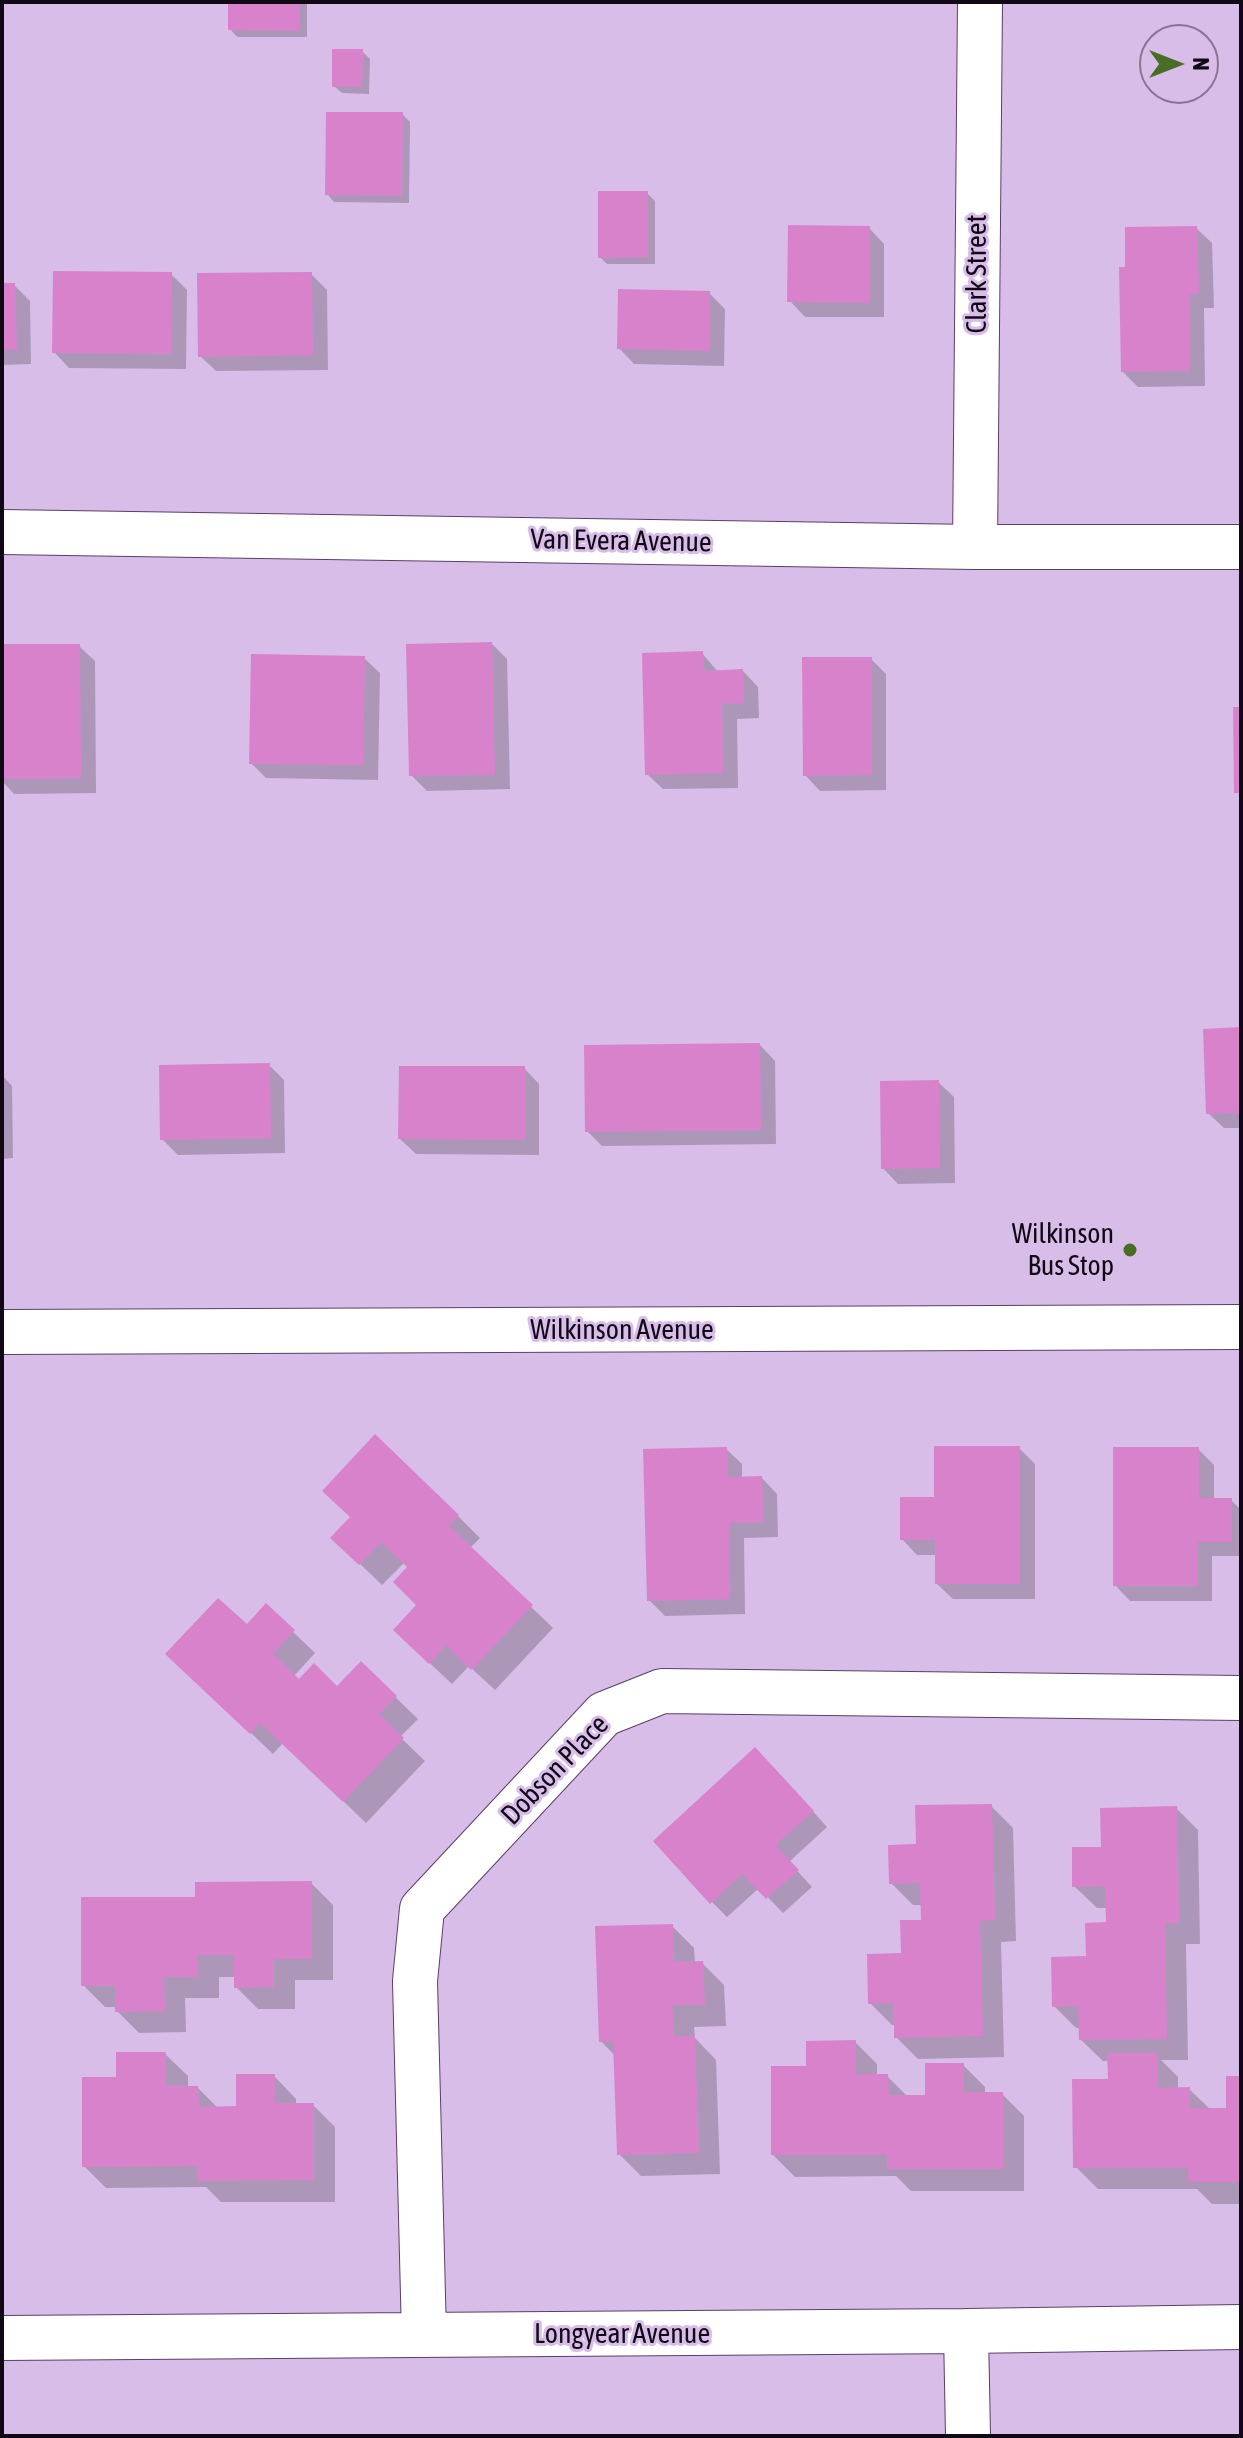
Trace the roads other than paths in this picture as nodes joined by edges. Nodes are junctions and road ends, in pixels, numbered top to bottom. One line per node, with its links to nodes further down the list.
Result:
1 (980, 2): 3 (street, Clark Street)
2 (2, 532): 3 (street, Van Evera Avenue)
3 (975, 547): 4 (street, Van Evera Avenue)
4 (1241, 547)
5 (1241, 1327): 6 (street, Wilkinson Avenue)
6 (2, 1332)
7 (1241, 1698): 10 (street, Dobson Place)
8 (1241, 2327): 9 (street, Longyear Avenue)
9 (966, 2331): 10 (street, Longyear Avenue); 12 (street)
10 (424, 2335): 11 (street, Longyear Avenue)
11 (2, 2338)
12 (968, 2436)

